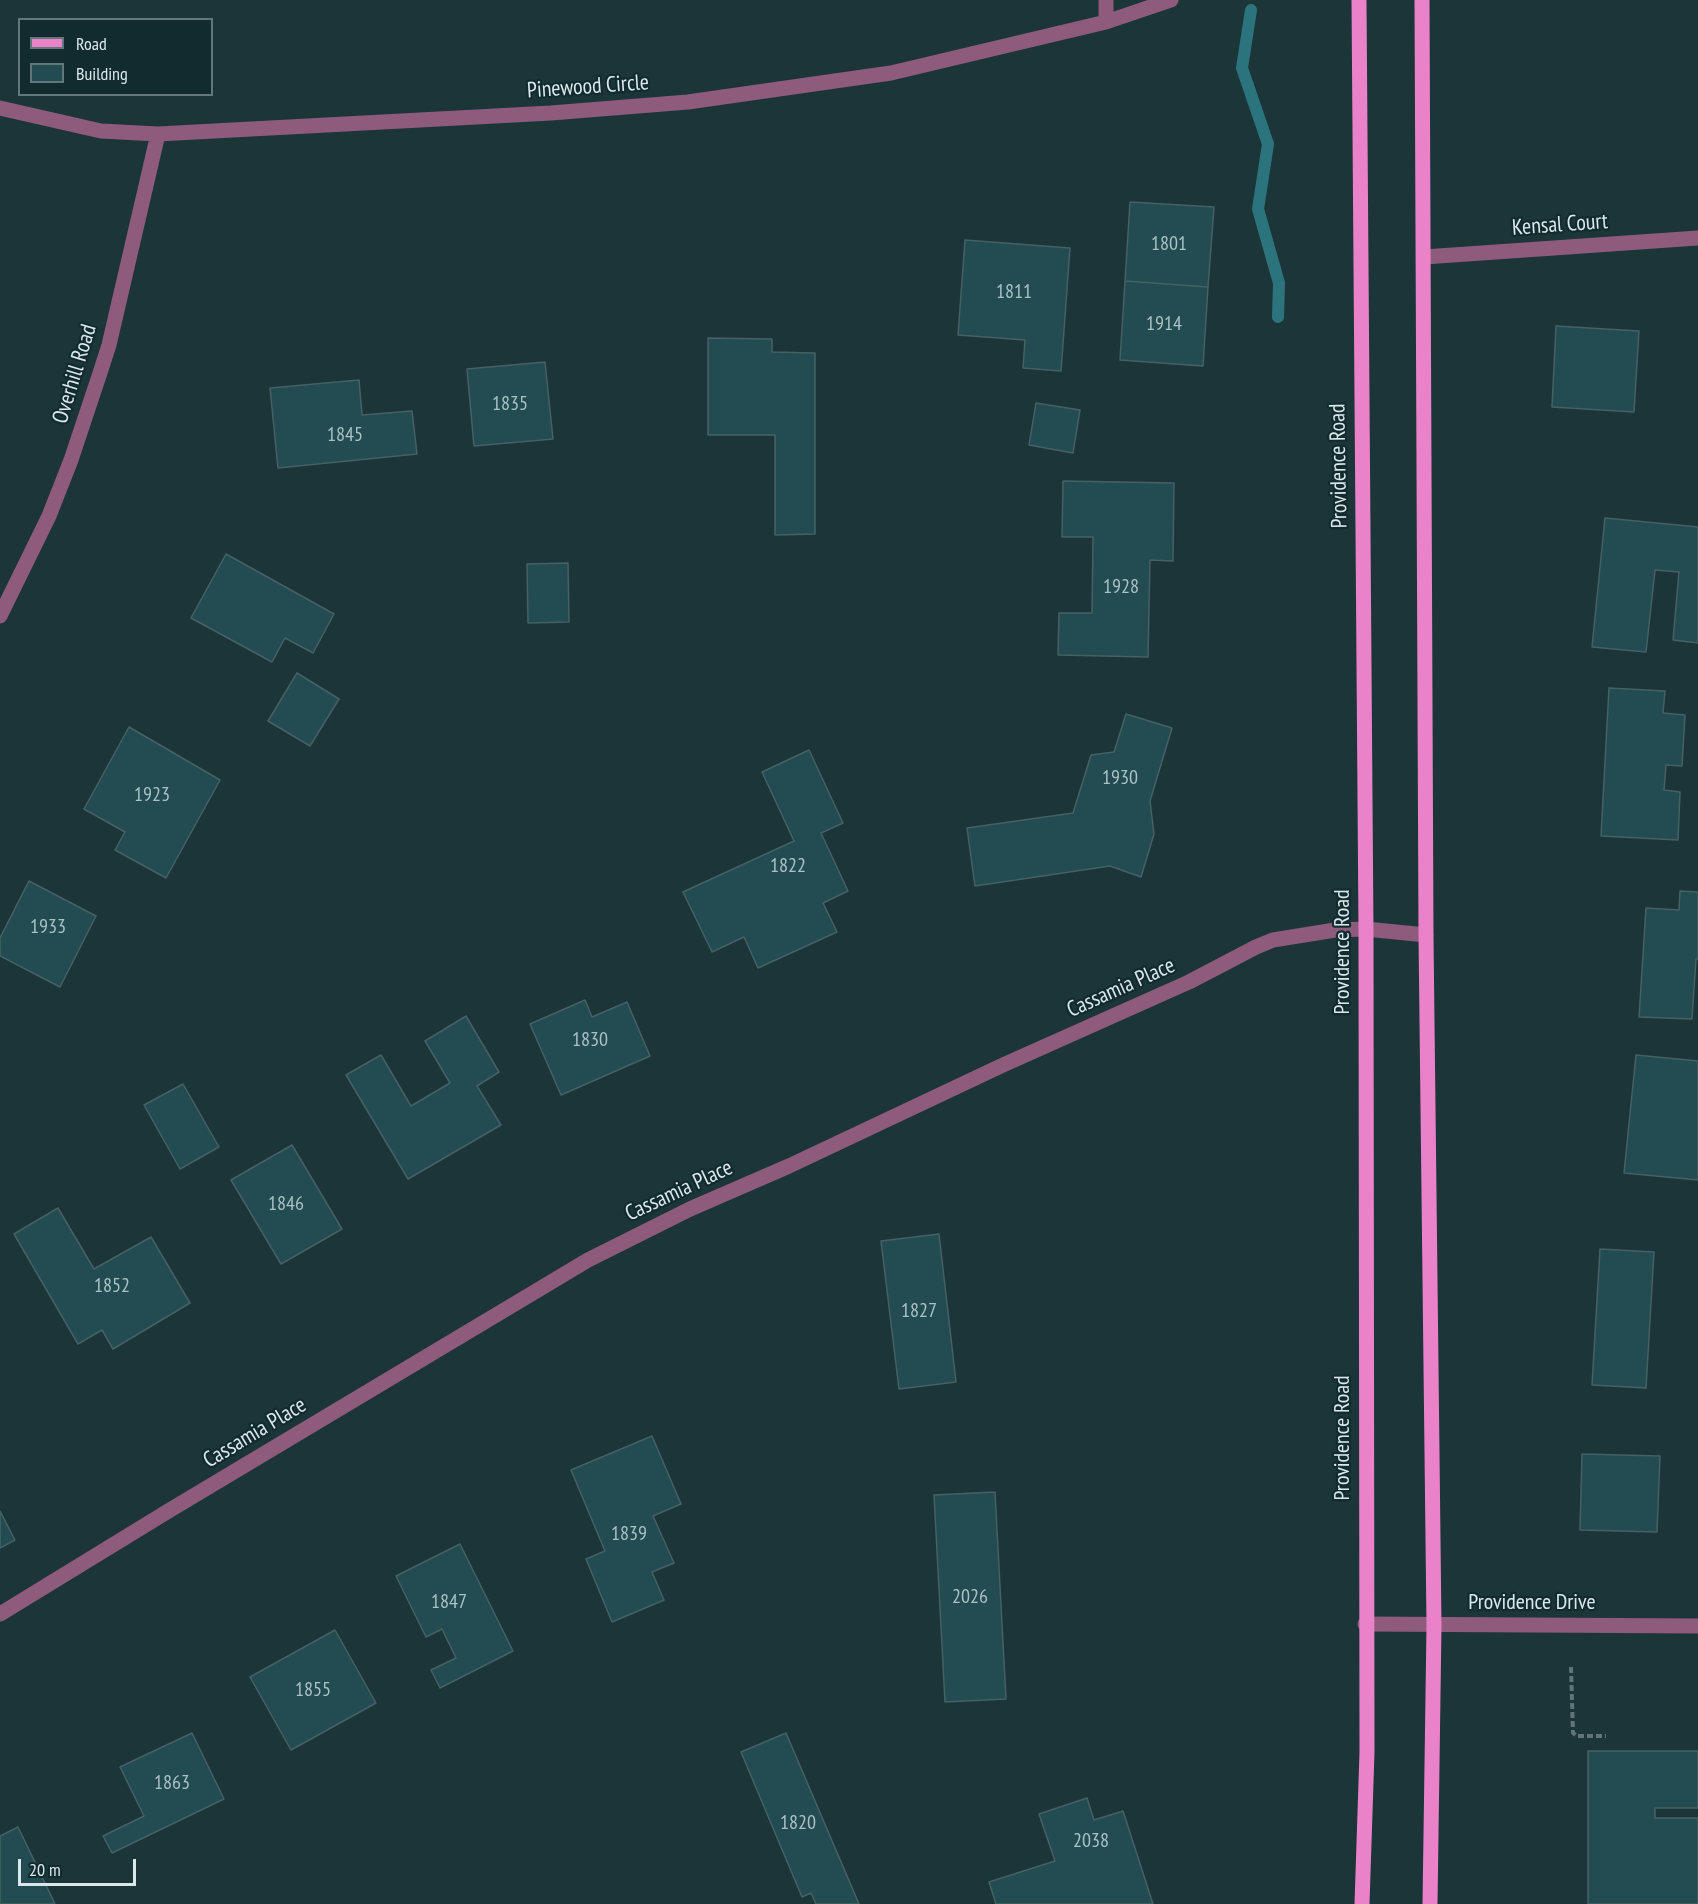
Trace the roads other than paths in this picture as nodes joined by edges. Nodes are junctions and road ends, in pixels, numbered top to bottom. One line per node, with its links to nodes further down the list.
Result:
1 (1106, 0): 5 (street)
2 (1171, 0): 5 (street, Pinewood Circle)
3 (1359, 0): 11 (main road, Providence Road)
4 (1422, 0): 9 (main road)
5 (1106, 22): 7 (street, Pinewood Circle)
6 (0, 108): 7 (street, Pinewood Circle)
7 (158, 134): 10 (street, Overhill Road)
8 (1698, 238): 9 (street, Kensal Court)
9 (1424, 257): 12 (main road)
10 (0, 616)
11 (1366, 929): 12 (street, Cassamia Place); 13 (street, Cassamia Place); 14 (main road, Providence Road)
12 (1426, 935): 15 (main road)
13 (0, 1614)
14 (1365, 1624): 15 (street, Providence Drive); 17 (main road, Providence Road)
15 (1434, 1625): 16 (street, Providence Drive); 18 (main road)
16 (1698, 1626)
17 (1362, 1904)
18 (1430, 1904)

